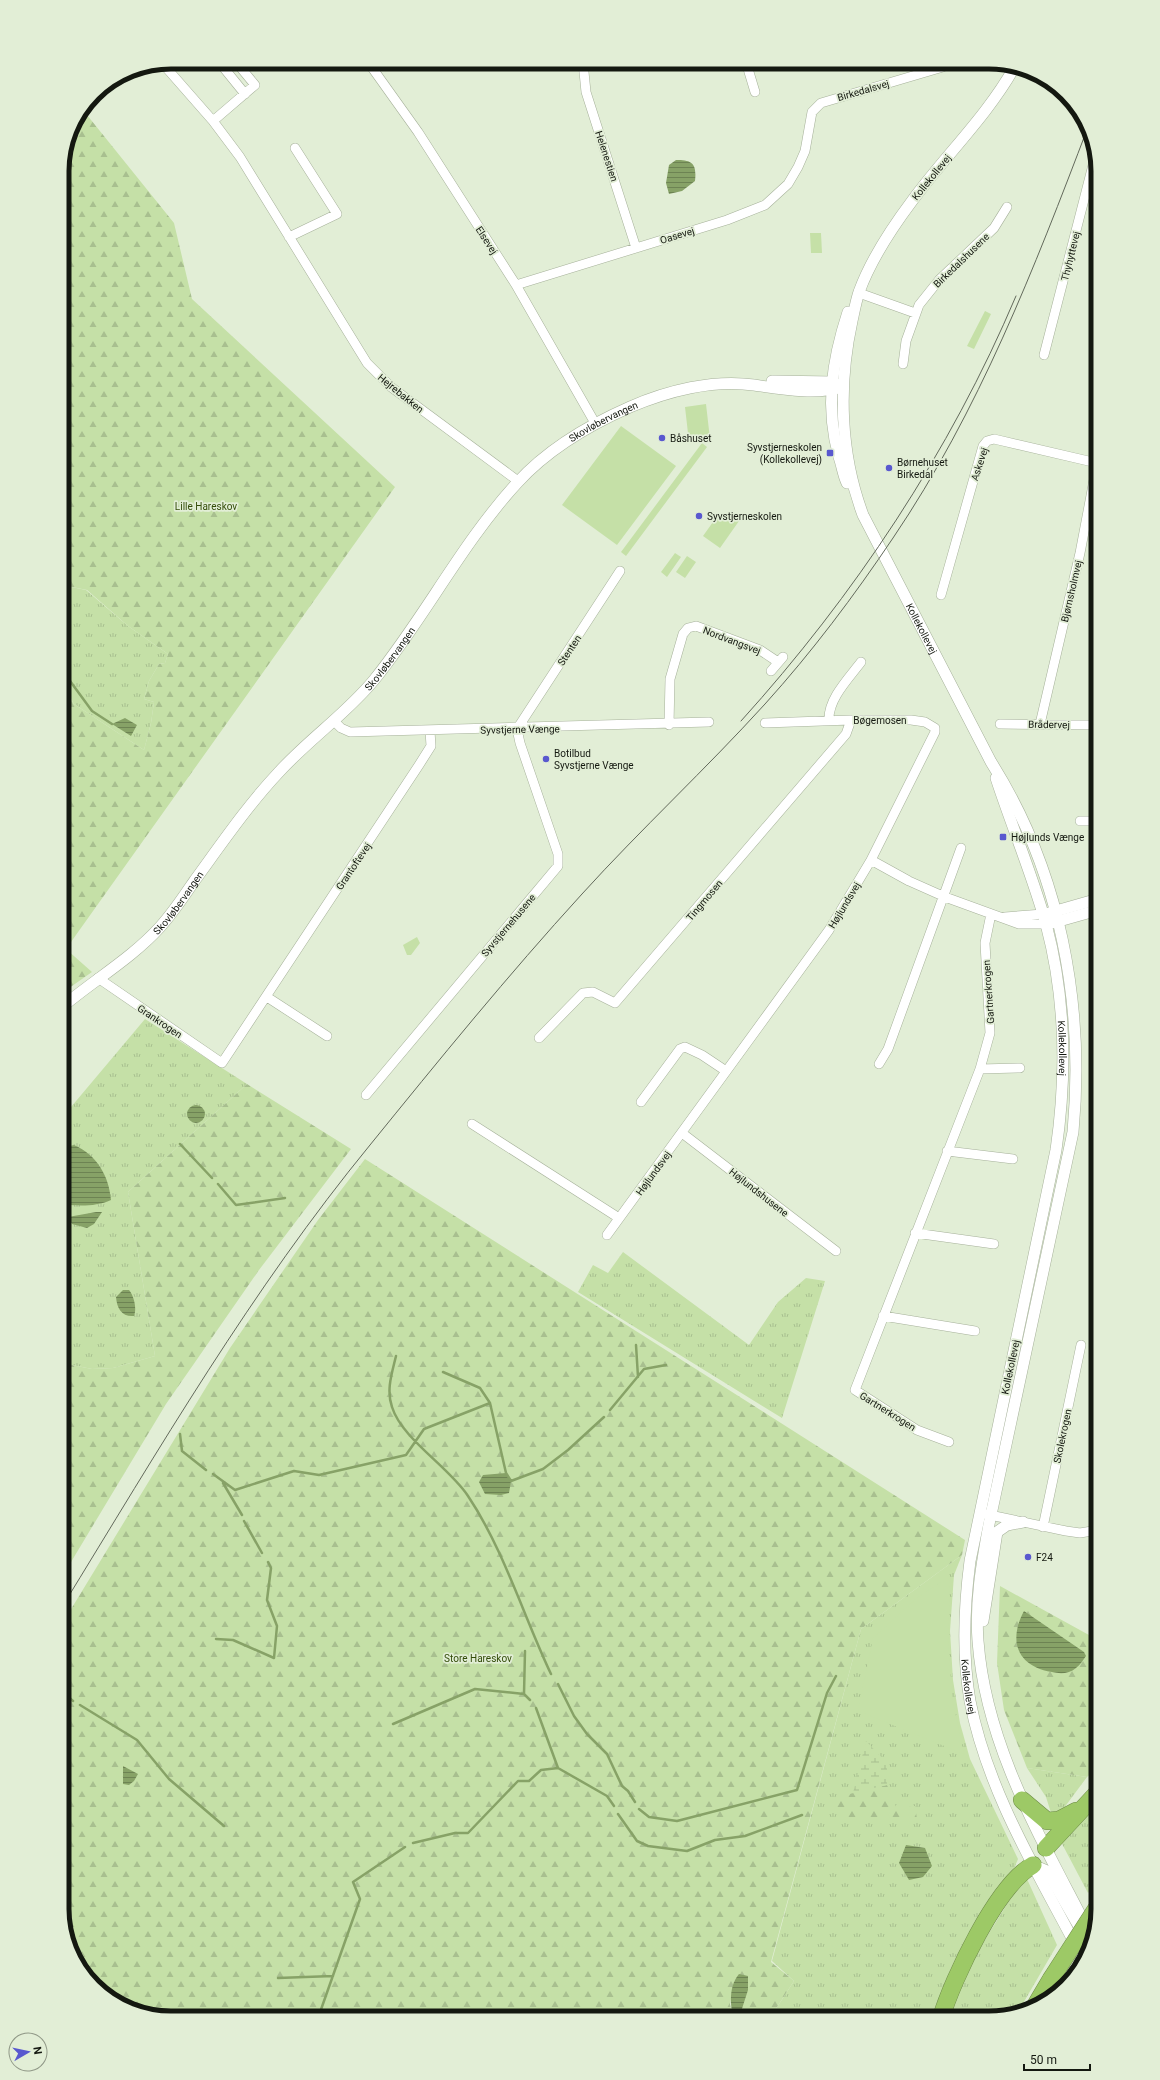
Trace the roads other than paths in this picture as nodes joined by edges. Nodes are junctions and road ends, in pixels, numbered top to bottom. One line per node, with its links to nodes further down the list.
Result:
1 (167, 69): 11 (street, Hejrebakken)
2 (225, 69): 10 (street)
3 (242, 69): 10 (street)
4 (373, 69): 18 (street, Elsevej)
5 (584, 69): 17 (street, Helenestien)
6 (748, 69): 9 (street)
7 (936, 69): 12 (street, Birkedalsvej)
8 (1012, 72): 19 (street, Kollekollevej)
9 (755, 92)
10 (245, 94): 11 (street)
11 (213, 121): 16 (street, Hejrebakken)
12 (805, 144): 17 (street, Oasevej)
13 (295, 148): 16 (street)
14 (1091, 173): 21 (street, Thyhyttevej)
15 (1007, 207): 20 (street, Birkedalshusene)
16 (289, 237): 27 (street, Hejrebakken)
17 (636, 248): 18 (street, Oasevej)
18 (516, 285): 25 (street, Elsevej)
19 (859, 293): 20 (street); 23 (street, Kollekollevej); 24 (street, Kollekollevej)
20 (915, 313): 22 (street, Birkedalshusene)
21 (1044, 355)
22 (903, 364)
23 (831, 386): 24 (street, Skovløbervangen); 25 (street, Skovløbervangen); 28 (street, Kollekollevej)
24 (843, 387): 28 (street, Kollekollevej)
25 (595, 423): 27 (street, Skovløbervangen)
26 (1091, 459): 31 (street, Askevej)
27 (518, 481): 36 (street, Skovløbervangen)
28 (855, 493): 46 (street, Kollekollevej)
29 (1091, 493): 41 (street, Bjørnsholmvej)
30 (620, 571): 44 (street, Stenten)
31 (941, 595)
32 (861, 662): 34 (street)
33 (771, 671): 42 (street, Nordvangsvej)
34 (829, 720): 35 (street, Bøgemosen); 38 (street, Bøgemosen)
35 (851, 720): 39 (street, Bøgemosen); 61 (street, Tingmosen)
36 (334, 721): 45 (street, Syvstjerne Vænge); 57 (street, Skovløbervangen)
37 (709, 722): 42 (street, Syvstjerne Vænge)
38 (765, 723)
39 (931, 724): 50 (street, Højlundsvej)
40 (1000, 724): 41 (street, Brådervej)
41 (1040, 724): 43 (street, Brådervej)
42 (669, 725): 44 (street, Syvstjerne Vænge)
43 (1091, 725)
44 (517, 729): 45 (street, Syvstjerne Vænge); 67 (street, Syvstjernehusene)
45 (430, 732): 58 (street, Grantoftevej)
46 (990, 762): 55 (street, Kollekollevej); 56 (street, Kollekollevej)
47 (1080, 821): 48 (street)
48 (1091, 821)
49 (962, 848): 51 (street)
50 (871, 860): 51 (street); 66 (street, Højlundsvej)
51 (945, 897): 54 (street); 63 (street)
52 (1091, 902): 55 (street)
53 (1091, 911): 55 (street)
54 (991, 914): 56 (street); 64 (street, Gartnerkrogen)
55 (1057, 917): 56 (street); 83 (street, Kollekollevej)
56 (1044, 919): 82 (street, Kollekollevej)
57 (98, 978): 59 (street, Skovløbervangen); 62 (street, Grankrogen)
58 (266, 997): 60 (street); 62 (street, Grantoftevej)
59 (69, 1001)
60 (327, 1036)
61 (539, 1038)
62 (222, 1063)
63 (879, 1064)
64 (980, 1068): 65 (street); 71 (street, Gartnerkrogen)
65 (1020, 1068)
66 (726, 1072): 68 (street); 70 (street, Højlundsvej)
67 (366, 1095)
68 (641, 1102)
69 (472, 1124): 73 (street)
70 (682, 1133): 73 (street, Højlundsvej); 77 (street, Højlundshusene)
71 (947, 1151): 72 (street); 74 (street, Gartnerkrogen)
72 (1013, 1159)
73 (619, 1218): 75 (street, Højlundsvej)
74 (915, 1233): 76 (street); 78 (street, Gartnerkrogen)
75 (607, 1235)
76 (994, 1244)
77 (836, 1251)
78 (883, 1316): 79 (street); 81 (street, Gartnerkrogen)
79 (975, 1331)
80 (1081, 1345): 85 (street, Skolekrogen)
81 (949, 1442)
82 (979, 1513): 83 (street); 92 (street, Kollekollevej)
83 (991, 1515): 84 (street); 87 (street, Kollekollevej)
84 (1023, 1522): 85 (street); 87 (street)
85 (1043, 1526): 86 (street)
86 (1091, 1531)
87 (978, 1642): 89 (street, Kollekollevej)
88 (1091, 1799): 90 (highway)
89 (1022, 1800): 90 (highway); 91 (street, Kollekollevej)
90 (1082, 1808): 91 (highway)
91 (1046, 1848): 92 (street); 94 (street, Kollekollevej)
92 (1033, 1865): 95 (street); 96 (street, Kollekollevej); 98 (highway)
93 (1091, 1917): 97 (highway, bridge)
94 (1089, 1931)
95 (1087, 1940)
96 (1080, 1954)
97 (1041, 1997)
98 (944, 2011)

